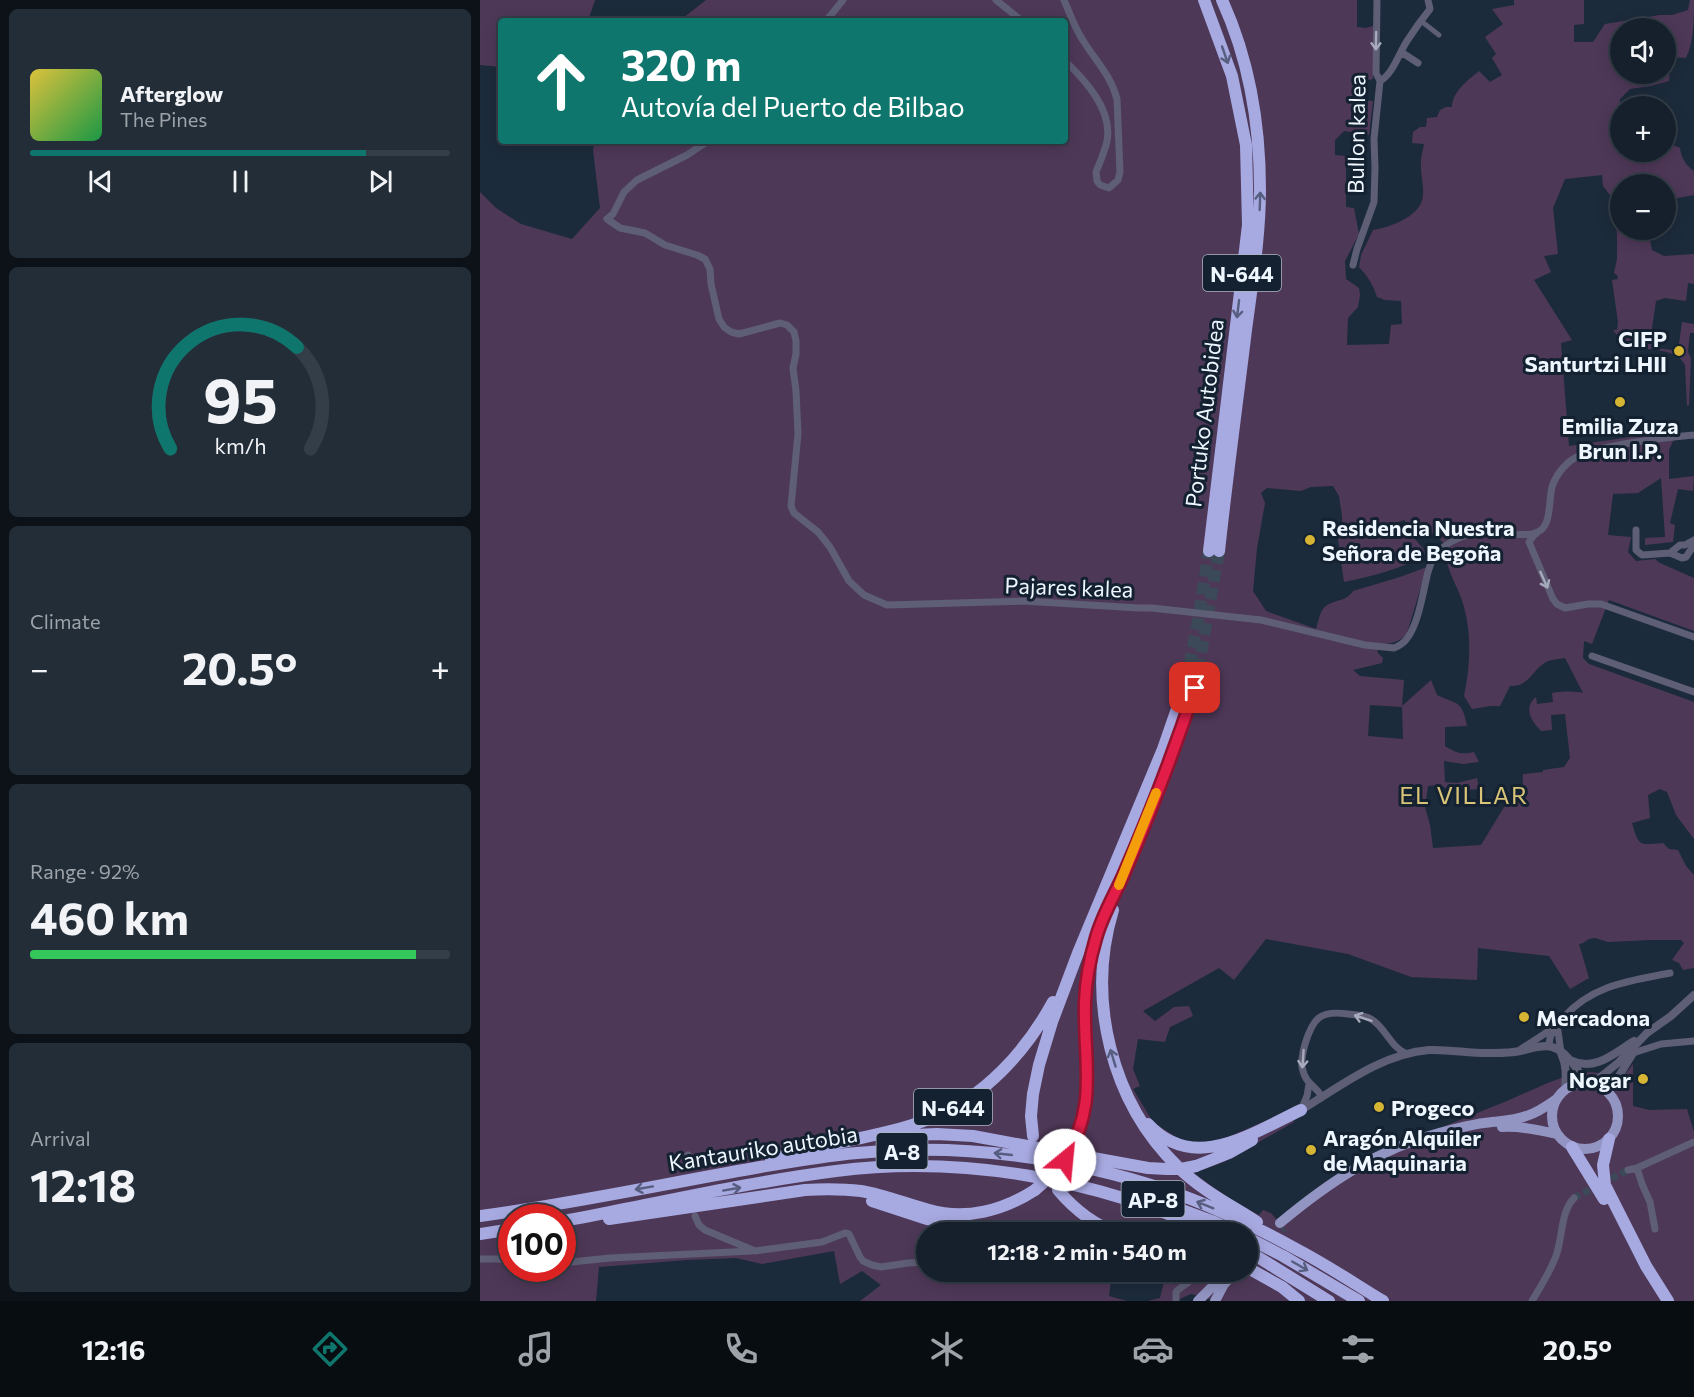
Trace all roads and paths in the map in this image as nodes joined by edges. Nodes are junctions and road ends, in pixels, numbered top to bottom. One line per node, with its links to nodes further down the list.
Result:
1 (843, 0): 8 (street)
2 (996, 0): 9 (street)
3 (1064, 0): 14 (street)
4 (1204, 0): 5 (highway, Portuko Autobidea / N-644, one-way to 5)
5 (1222, 0)
6 (1377, 0): 15 (street, Bullon kalea, one-way to 15)
7 (1428, 0): 10 (street)
8 (828, 18)
9 (1018, 18)
10 (1421, 21): 11 (street); 12 (street)
11 (1439, 35)
12 (1401, 52): 13 (street); 15 (street)
13 (1418, 63)
14 (1068, 64)
15 (1380, 81): 17 (street, Bullon kalea)
16 (704, 144): 21 (street, Pajares kalea)
17 (1353, 265)
18 (1694, 435): 19 (street)
19 (1542, 530): 21 (street, Pajares kalea); 23 (street)
20 (1636, 530): 25 (street)
21 (1522, 535): 23 (street)
22 (1694, 540): 25 (street)
23 (1529, 542): 26 (street, one-way to 26)
24 (1694, 545): 25 (street)
25 (1670, 553)
26 (1694, 638)
27 (1592, 657): 28 (street)
28 (1694, 692)
29 (1123, 877): 30 (highway, N-644); 49 (highway, N-644, one-way to 29); 62 (highway, bridge)
30 (1078, 953): 51 (highway, N-644); 52 (highway, N-644)
31 (1670, 973): 33 (street)
32 (1694, 995): 34 (street)
33 (1556, 1029): 36 (street); 37 (street); 38 (street)
34 (1653, 1037): 35 (street); 39 (street); 39 (street); 41 (street); 42 (street)
35 (1694, 1041)
36 (1550, 1046): 37 (street); 38 (street)
37 (1516, 1052): 40 (street)
38 (1561, 1053): 41 (street); 44 (street)
39 (1633, 1053): 45 (street)
40 (1407, 1054): 43 (street, one-way to 43); 46 (street)
41 (1570, 1059): 42 (street)
42 (1589, 1083): 44 (main road); 45 (main road)
43 (1309, 1084): 46 (street); 48 (street)
44 (1565, 1089): 47 (main road)
45 (1609, 1092): 53 (main road)
46 (1322, 1097): 48 (street)
47 (1557, 1099): 50 (main road); 50 (main road)
48 (1301, 1110): 49 (highway, N-644); 52 (highway, bridge)
49 (1137, 1112): 76 (highway, N-644)
50 (1557, 1134): 55 (main road)
51 (1033, 1136)
52 (859, 1137): 61 (highway)
53 (1609, 1139): 55 (main road); 98 (highway)
54 (1694, 1142): 59 (street)
55 (1572, 1147): 97 (highway)
56 (688, 1155): 58 (street)
57 (952, 1166): 67 (highway, Kantauriko autobia / A-8, one-way to 57); 70 (highway, Kantauriko autobia / A-8); 71 (highway, AP-8)
58 (689, 1167)
59 (1637, 1168): 60 (street); 72 (street)
60 (1628, 1170)
61 (723, 1174): 65 (highway, Kantauriko autobia / A-8, one-way to 65); 76 (highway, Kantauriko autobia / A-8, one-way to 61)
62 (834, 1190): 67 (highway); 68 (highway)
63 (1058, 1191): 69 (highway)
64 (1574, 1198): 96 (street)
65 (480, 1216)
66 (695, 1216): 77 (street)
67 (576, 1219)
68 (938, 1222)
69 (1095, 1222)
70 (1187, 1222)
71 (1214, 1222)
72 (1655, 1229)
73 (498, 1231): 74 (highway)
74 (480, 1234)
75 (1258, 1243): 94 (highway, one-way to 94)
76 (1296, 1248): 95 (highway, Kantauriko autobia / A-8)
77 (755, 1251): 82 (street); 83 (street)
78 (1258, 1257): 84 (highway)
79 (498, 1259): 80 (street)
80 (480, 1260)
81 (1258, 1260): 84 (highway)
82 (576, 1262)
83 (916, 1263)
84 (1274, 1266): 93 (highway)
85 (1258, 1274): 92 (highway)
86 (1188, 1282): 89 (street)
87 (1218, 1282): 90 (main road)
88 (1226, 1282): 91 (main road)
89 (1176, 1301)
90 (1198, 1301)
91 (1215, 1301)
92 (1299, 1301)
93 (1329, 1301)
94 (1359, 1301)
95 (1383, 1301)
96 (1532, 1301)
97 (1658, 1301)
98 (1668, 1301)

